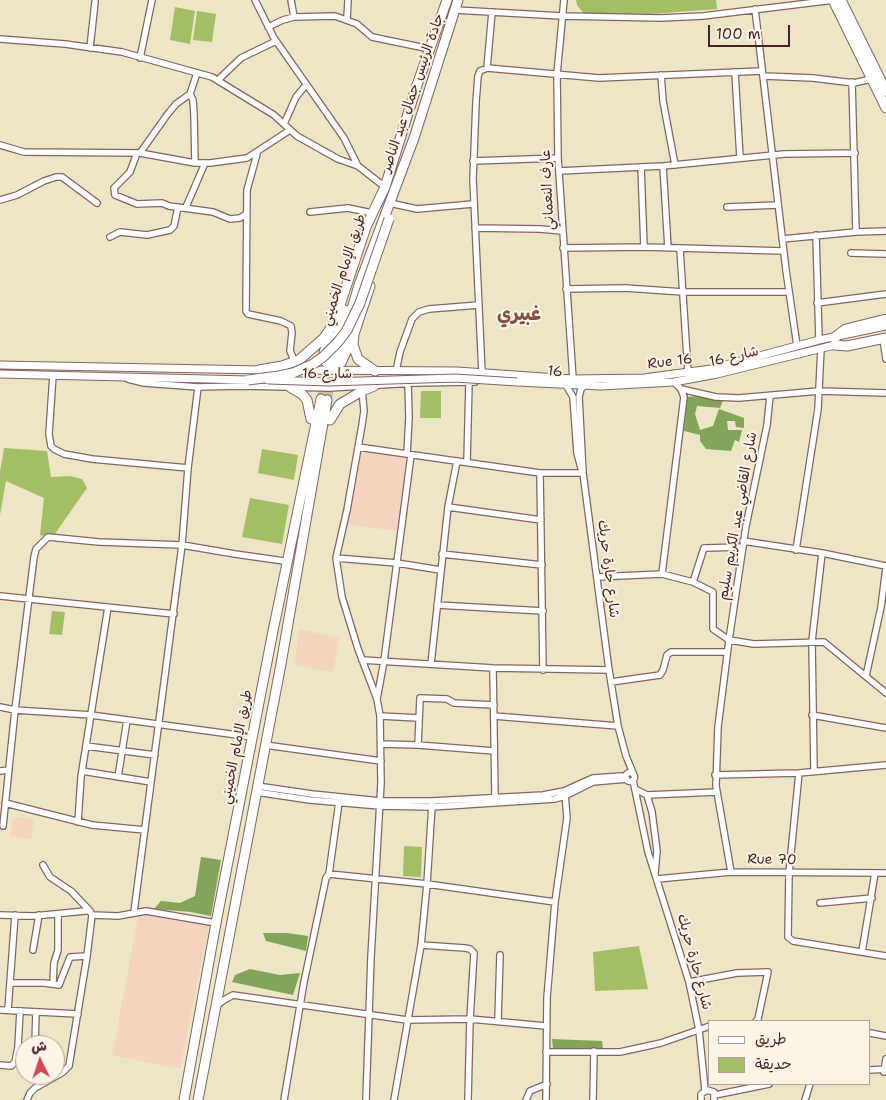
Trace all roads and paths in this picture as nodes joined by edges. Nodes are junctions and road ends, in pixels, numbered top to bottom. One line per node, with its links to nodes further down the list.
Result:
1 (152, 0): 22 (street)
2 (254, 0): 17 (street)
3 (291, 0): 15 (street)
4 (348, 0): 16 (street)
5 (458, 0): 12 (highway, جادة الرئيس جمال عبد الناصر)
6 (564, 0): 14 (street, عارف النعماني)
7 (834, 0): 11 (street); 29 (highway)
8 (841, 0): 33 (highway)
9 (95, 2): 20 (street)
10 (446, 3): 21 (highway, جادة الرئيس جمال عبد الناصر)
11 (755, 9): 14 (street); 27 (street)
12 (455, 10): 13 (street); 56 (highway, جادة الرئيس جمال عبد الناصر)
13 (492, 12): 14 (street); 23 (street)
14 (562, 16): 26 (street, عارف النعماني)
15 (294, 17): 16 (street); 17 (street)
16 (347, 19): 21 (street)
17 (268, 28): 19 (street)
18 (0, 39): 20 (street)
19 (276, 41): 30 (street); 32 (street)
20 (90, 48): 22 (street)
21 (430, 49): 53 (highway, جادة الرئيس جمال عبد الناصر)
22 (140, 58): 25 (street)
23 (487, 68): 26 (street); 45 (street)
24 (735, 72): 27 (street); 28 (street); 44 (street)
25 (197, 73): 30 (street); 34 (street)
26 (557, 74): 28 (street); 43 (street, عارف النعماني)
27 (763, 74): 31 (street); 42 (street)
28 (661, 75): 48 (street)
29 (871, 79): 31 (street); 35 (highway)
30 (218, 80): 36 (street)
31 (852, 82): 41 (street)
32 (306, 85): 36 (street); 49 (street)
33 (886, 91)
34 (190, 94): 39 (street); 46 (street)
35 (886, 108)
36 (284, 124): 37 (street)
37 (290, 130): 40 (street); 49 (street)
38 (0, 145): 39 (street)
39 (138, 153): 46 (street); 60 (street)
40 (257, 154): 47 (street); 63 (street)
41 (855, 154): 42 (street); 68 (street)
42 (772, 155): 44 (street); 58 (street)
43 (558, 158): 45 (street); 52 (street, عارف النعماني)
44 (740, 158): 48 (street)
45 (473, 161): 57 (street)
46 (195, 163): 47 (street)
47 (205, 163): 61 (street)
48 (675, 165): 50 (street)
49 (358, 166): 53 (street)
50 (663, 166): 51 (street); 74 (street)
51 (641, 167): 52 (street); 72 (street)
52 (559, 171): 66 (street, عارف النعماني)
53 (384, 189): 56 (highway, طريق الإمام الخميني); 64 (highway)
54 (0, 200): 55 (street)
55 (97, 203)
56 (392, 204): 57 (street); 88 (highway); 108 (highway, bridge)
57 (474, 204): 65 (street)
58 (778, 205): 59 (street); 71 (street)
59 (727, 206)
60 (178, 207): 61 (street); 70 (street)
61 (186, 208): 63 (street)
62 (310, 212): 64 (street)
63 (246, 214): 96 (street)
64 (372, 214): 85 (highway)
65 (475, 228): 66 (street); 84 (street)
66 (562, 231): 73 (street, عارف النعماني)
67 (886, 231): 68 (street)
68 (856, 232): 69 (street)
69 (816, 235): 71 (street); 83 (street)
70 (110, 237)
71 (782, 239): 76 (street)
72 (644, 247): 73 (street); 74 (street)
73 (563, 248): 79 (street, عارف النعماني)
74 (668, 248): 75 (street)
75 (680, 249): 76 (street); 80 (street)
76 (784, 251): 81 (street)
77 (850, 253): 78 (street)
78 (886, 254)
79 (566, 289): 80 (street); 110 (street, عارف النعماني)
80 (683, 292): 81 (street); 103 (street)
81 (789, 292): 93 (street)
82 (886, 294): 83 (street)
83 (817, 303): 91 (street)
84 (479, 305): 100 (street); 102 (street)
85 (337, 316): 88 (highway); 96 (highway)
86 (886, 319): 92 (highway)
87 (886, 326): 89 (main road)
88 (354, 334): 99 (highway)
89 (868, 334): 90 (main road); 92 (main road)
90 (885, 337): 92 (highway); 95 (street)
91 (819, 340): 92 (main road, Rue 16); 93 (main road, Rue 16)
92 (835, 341): 94 (main road, شارع 16)
93 (797, 346): 103 (main road, Rue 16)
94 (821, 348): 107 (main road, شارع 16); 122 (street)
95 (886, 359)
96 (295, 362): 98 (highway)
97 (0, 365): 98 (main road, شارع 16)
98 (259, 370): 99 (main road, شارع 16)
99 (375, 371): 100 (main road, شارع 16)
100 (396, 371): 101 (main road, شارع 16)
101 (413, 371): 102 (main road, شارع 16); 112 (main road)
102 (482, 373): 110 (main road, شارع 16)
103 (688, 373): 110 (main road, Rue 16)
104 (0, 374): 105 (main road, شارع 16)
105 (53, 375): 106 (main road, شارع 16); 133 (street)
106 (125, 377): 108 (main road, شارع 16); 115 (street, شارع 16)
107 (695, 378): 111 (main road, شارع 16); 121 (street)
108 (248, 380): 113 (main road, شارع 16, bridge)
109 (469, 382): 112 (street); 113 (street); 132 (street)
110 (574, 382): 114 (main road, 16); 117 (main road, شارع 16)
111 (674, 382): 117 (main road, شارع 16); 120 (street)
112 (412, 383): 116 (street); 130 (street)
113 (534, 383): 114 (main road, 16)
114 (566, 385): 128 (street)
115 (198, 386): 118 (street, شارع 16); 133 (street)
116 (374, 386): 119 (highway)
117 (584, 386): 128 (street)
118 (290, 387): 119 (street, شارع 16); 126 (highway)
119 (362, 389): 127 (highway); 129 (street)
120 (681, 389): 121 (street); 124 (street)
121 (688, 390): 124 (street); 125 (street)
122 (820, 391): 123 (street); 125 (street); 140 (street)
123 (886, 393)
124 (684, 396): 150 (street)
125 (770, 396): 138 (street, شارع القاضي عبد الكريم سليم)
126 (311, 419): 127 (highway); 145 (highway)
127 (330, 420): 142 (highway)
128 (578, 425): 134 (street, شارع حارة حريك)
129 (358, 448): 130 (street); 144 (street)
130 (409, 454): 131 (street); 146 (street)
131 (457, 461): 132 (street); 136 (street)
132 (467, 462): 135 (street)
133 (188, 468): 139 (street)
134 (583, 472): 135 (street); 152 (street, شارع حارة حريك)
135 (540, 473): 137 (street)
136 (448, 507): 137 (street); 143 (street)
137 (541, 520): 147 (street)
138 (743, 544): 140 (street); 153 (street); 161 (street, شارع القاضي عبد الكريم سليم)
139 (182, 545): 145 (street); 155 (street); 160 (street)
140 (796, 550): 141 (street)
141 (822, 553): 148 (street); 162 (street)
142 (300, 554): 151 (highway, طريق الإمام الخميني); 167 (highway, طريق الإمام الخميني)
143 (442, 554): 147 (street); 149 (street)
144 (336, 558): 146 (street); 164 (street)
145 (284, 560): 151 (highway)
146 (397, 563): 149 (street); 166 (street)
147 (542, 565): 159 (street)
148 (886, 567): 158 (street)
149 (440, 570): 156 (street)
150 (662, 574): 152 (street); 153 (street)
151 (285, 576): 165 (highway, طريق الإمام الخميني)
152 (597, 577): 171 (street, شارع حارة حريك)
153 (693, 582): 161 (street)
154 (0, 596): 155 (street)
155 (30, 599): 157 (street); 178 (street)
156 (436, 605): 159 (street); 168 (street)
157 (108, 607): 160 (street); 179 (street)
158 (883, 608): 172 (street)
159 (543, 611): 170 (street)
160 (174, 614): 185 (street)
161 (729, 640): 162 (street); 163 (street, شارع القاضي عبد الكريم سليم)
162 (812, 641): 172 (street); 180 (street)
163 (727, 652): 173 (street); 203 (street, شارع القاضي عبد الكريم سليم)
164 (362, 660): 166 (street); 175 (street)
165 (268, 661): 167 (highway); 188 (highway, طريق الإمام الخميني)
166 (384, 661): 168 (street); 175 (street)
167 (280, 664): 191 (highway, طريق الإمام الخميني)
168 (431, 664): 169 (street)
169 (493, 668): 170 (street); 176 (street)
170 (543, 670): 171 (street)
171 (608, 670): 173 (street, شارع حارة حريك)
172 (866, 676): 174 (street)
173 (611, 682): 186 (street, شارع حارة حريك)
174 (886, 693)
175 (377, 699): 181 (street)
176 (494, 705): 182 (street); 183 (street)
177 (0, 708): 178 (street)
178 (15, 710): 179 (street); 199 (street)
179 (91, 715): 184 (street); 192 (street)
180 (812, 715): 187 (street); 201 (street)
181 (380, 716): 183 (street); 189 (street)
182 (494, 716): 186 (street); 194 (street)
183 (419, 718): 190 (street)
184 (127, 720): 185 (street); 193 (street)
185 (160, 724): 188 (street); 195 (street)
186 (618, 726): 205 (street, شارع حارة حريك)
187 (886, 728)
188 (252, 737): 230 (highway, طريق الإمام الخميني)
189 (381, 744): 190 (street); 196 (street)
190 (418, 744): 194 (street)
191 (265, 745): 196 (street); 207 (highway, طريق الإمام الخميني)
192 (86, 746): 193 (street); 200 (street)
193 (122, 751): 195 (street); 204 (street)
194 (494, 751): 212 (street)
195 (155, 755): 206 (street)
196 (381, 761): 215 (street)
197 (886, 766): 201 (street)
198 (0, 770): 199 (street)
199 (9, 770): 213 (street)
200 (82, 771): 204 (street); 217 (street)
201 (814, 772): 202 (street)
202 (799, 773): 203 (street); 223 (street)
203 (715, 775): 209 (street, شارع القاضي عبد الكريم سليم)
204 (118, 776): 206 (street)
205 (629, 777): 208 (street, شارع حارة حريك); 210 (street)
206 (151, 782): 219 (street)
207 (257, 789): 214 (street); 215 (street); 232 (highway, طريق الإمام الخميني)
208 (635, 789): 211 (street); 222 (street, شارع حارة حريك)
209 (717, 792): 211 (street); 221 (street, شارع القاضي عبد الكريم سليم)
210 (565, 793): 212 (street); 216 (street); 233 (street)
211 (647, 795): 222 (street)
212 (494, 798): 216 (street)
213 (4, 800): 217 (street); 218 (street)
214 (340, 802): 215 (street); 226 (street)
215 (380, 804): 216 (street); 227 (street)
216 (432, 804): 229 (street)
217 (78, 822): 219 (street)
218 (3, 826)
219 (145, 830): 235 (street)
220 (43, 866): 236 (street)
221 (731, 872): 223 (street, Rue 70); 228 (street, Rue 70)
222 (655, 873): 228 (street, شارع حارة حريك)
223 (789, 873): 224 (street, Rue 70); 244 (street)
224 (875, 873): 225 (street, Rue 70); 231 (street)
225 (886, 873)
226 (329, 874): 227 (street); 251 (street)
227 (376, 878): 229 (street); 258 (street)
228 (658, 879): 248 (street, شارع حارة حريك)
229 (427, 884): 233 (street); 242 (street)
230 (221, 896): 232 (highway); 241 (highway, طريق الإمام الخميني)
231 (872, 898): 234 (street); 244 (street)
232 (236, 900): 252 (highway, طريق الإمام الخميني)
233 (555, 902): 263 (street)
234 (820, 903)
235 (134, 912): 236 (street); 241 (street)
236 (91, 913): 238 (street); 246 (street)
237 (0, 914): 240 (street)
238 (58, 914): 239 (street); 250 (street)
239 (39, 915): 240 (street); 243 (street)
240 (15, 916): 249 (street)
241 (216, 924): 268 (highway, طريق الإمام الخميني)
242 (420, 945): 259 (street); 260 (street)
243 (33, 950)
244 (862, 952): 247 (street)
245 (500, 955): 261 (street)
246 (87, 956): 250 (street); 257 (street)
247 (886, 956)
248 (689, 982): 262 (street); 265 (street, شارع حارة حريك)
249 (10, 983): 250 (street); 254 (street)
250 (53, 984)
251 (301, 1004): 252 (street); 258 (street); 288 (street)
252 (216, 1006): 287 (highway, طريق الإمام الخميني)
253 (0, 1010): 254 (street)
254 (8, 1010): 255 (street)
255 (20, 1011): 256 (street); 273 (street)
256 (36, 1012): 257 (street); 267 (street)
257 (78, 1014): 280 (street)
258 (370, 1016): 260 (street); 289 (street)
259 (470, 1019): 260 (street); 261 (street); 291 (street)
260 (407, 1020): 290 (street)
261 (498, 1020): 263 (street)
262 (757, 1020)
263 (546, 1026): 271 (street)
264 (708, 1027): 265 (street)
265 (698, 1030): 270 (street); 281 (street, شارع حارة حريك)
266 (871, 1033): 269 (street)
267 (35, 1035)
268 (196, 1035): 285 (highway, طريق الإمام الخميني); 286 (highway)
269 (886, 1036)
270 (594, 1051): 271 (street); 294 (street)
271 (546, 1052): 276 (street)
272 (886, 1060): 274 (street)
273 (0, 1064)
274 (885, 1071): 275 (street)
275 (871, 1072)
276 (547, 1084): 292 (street); 293 (street)
277 (750, 1085): 282 (street)
278 (756, 1085): 282 (street)
279 (810, 1085): 295 (street)
280 (39, 1086): 284 (street)
281 (705, 1090): 282 (street); 283 (street)
282 (714, 1096)
283 (700, 1099)
284 (27, 1100)
285 (184, 1100)
286 (190, 1100)
287 (198, 1100)
288 (284, 1100)
289 (366, 1100)
290 (394, 1100)
291 (468, 1100)
292 (526, 1100)
293 (546, 1100)
294 (593, 1100)
295 (805, 1100)

